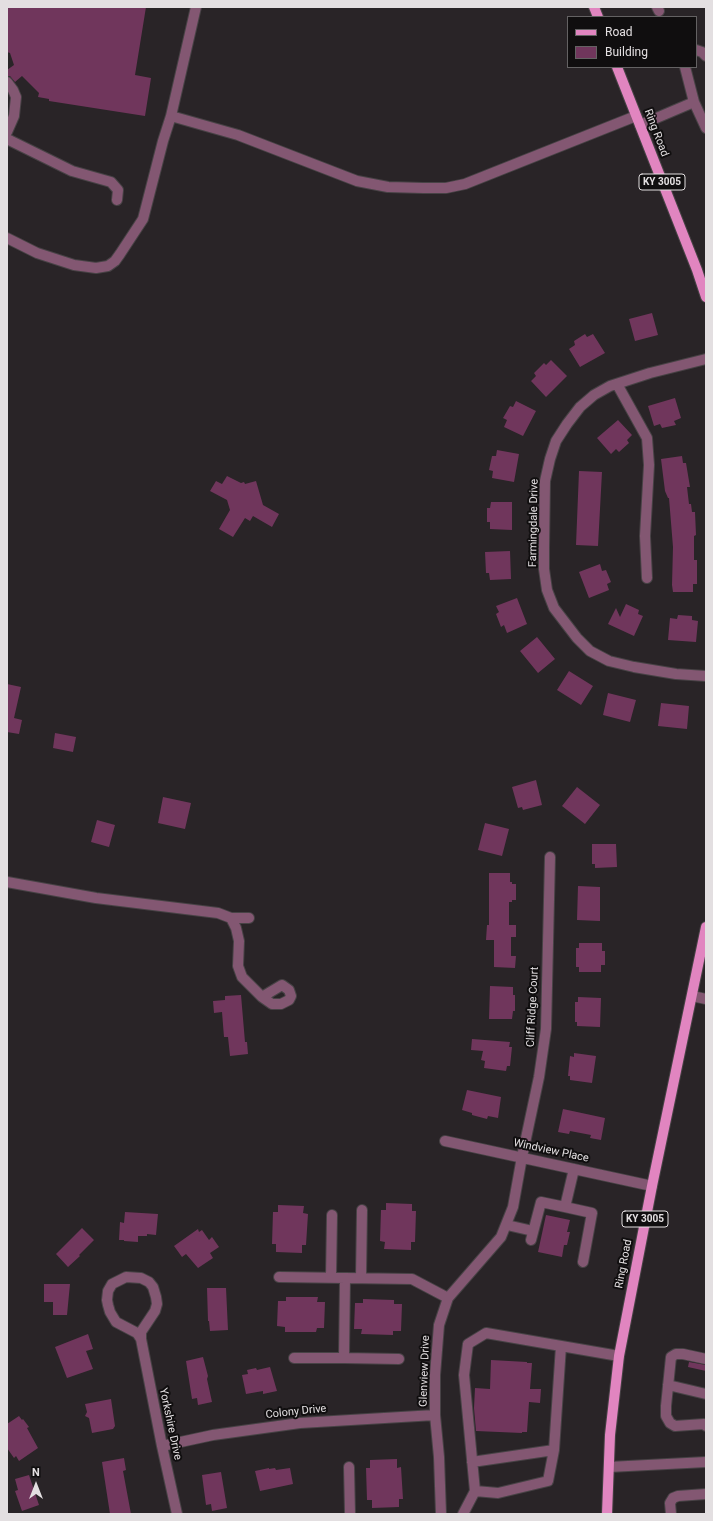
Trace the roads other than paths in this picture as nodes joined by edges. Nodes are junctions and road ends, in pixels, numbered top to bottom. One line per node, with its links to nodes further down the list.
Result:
1 (196, 7): 8 (street)
2 (697, 50): 3 (street)
3 (706, 56)
4 (617, 68): 9 (main road, Ring Road / KY 3005)
5 (685, 68): 7 (street)
6 (7, 82): 11 (street)
7 (694, 102): 9 (street); 10 (street)
8 (170, 116): 9 (street); 14 (street)
9 (638, 120): 15 (main road, Ring Road / KY 3005)
10 (706, 128)
11 (7, 132)
12 (7, 140): 13 (street)
13 (117, 200)
14 (7, 238)
15 (706, 297)
16 (706, 359): 17 (street, Farmingdale Drive)
17 (617, 384): 18 (street); 19 (street, Farmingdale Drive)
18 (647, 578)
19 (706, 676)
20 (550, 857): 29 (street, Cliff Ridge Court)
21 (7, 882): 22 (street)
22 (231, 918): 23 (street); 26 (street)
23 (249, 918)
24 (706, 927): 25 (main road, Ring Road / KY 3005)
25 (692, 996): 27 (street); 31 (main road, Ring Road / KY 3005)
26 (262, 997)
27 (706, 998)
28 (445, 1141): 29 (street, Windview Place)
29 (522, 1157): 30 (street, Windview Place); 35 (street, Glenview Drive)
30 (574, 1169): 31 (street, Windview Place); 32 (street)
31 (652, 1186): 44 (main road, Ring Road / KY 3005)
32 (565, 1207): 35 (street); 36 (street)
33 (362, 1210): 40 (street)
34 (332, 1215): 38 (street)
35 (507, 1225): 41 (street, Glenview Drive)
36 (582, 1262)
37 (279, 1277): 38 (street)
38 (331, 1278): 39 (street)
39 (345, 1278): 40 (street); 46 (street)
40 (361, 1278): 41 (street)
41 (448, 1298): 51 (street, Glenview Drive)
42 (141, 1339): 42 (street); 53 (street, Yorkshire Drive)
43 (561, 1346): 44 (street); 54 (street); 55 (street)
44 (619, 1356): 58 (main road, Ring Road / KY 3005)
45 (294, 1358): 46 (street)
46 (344, 1358): 47 (street)
47 (399, 1359)
48 (706, 1359): 49 (street)
49 (668, 1385): 50 (street); 52 (street)
50 (706, 1394)
51 (435, 1415): 53 (street, Colony Drive); 63 (street, Glenview Drive)
52 (706, 1426)
53 (162, 1446): 61 (street, Yorkshire Drive)
54 (554, 1450): 55 (street); 59 (street)
55 (472, 1462): 59 (street)
56 (706, 1462): 58 (street)
57 (349, 1467): 62 (street)
58 (609, 1467): 65 (main road, Ring Road / KY 3005)
59 (475, 1491): 64 (street)
60 (706, 1494): 66 (street)
61 (177, 1514)
62 (350, 1514)
63 (442, 1514)
64 (463, 1514)
65 (607, 1514)
66 (671, 1514)

